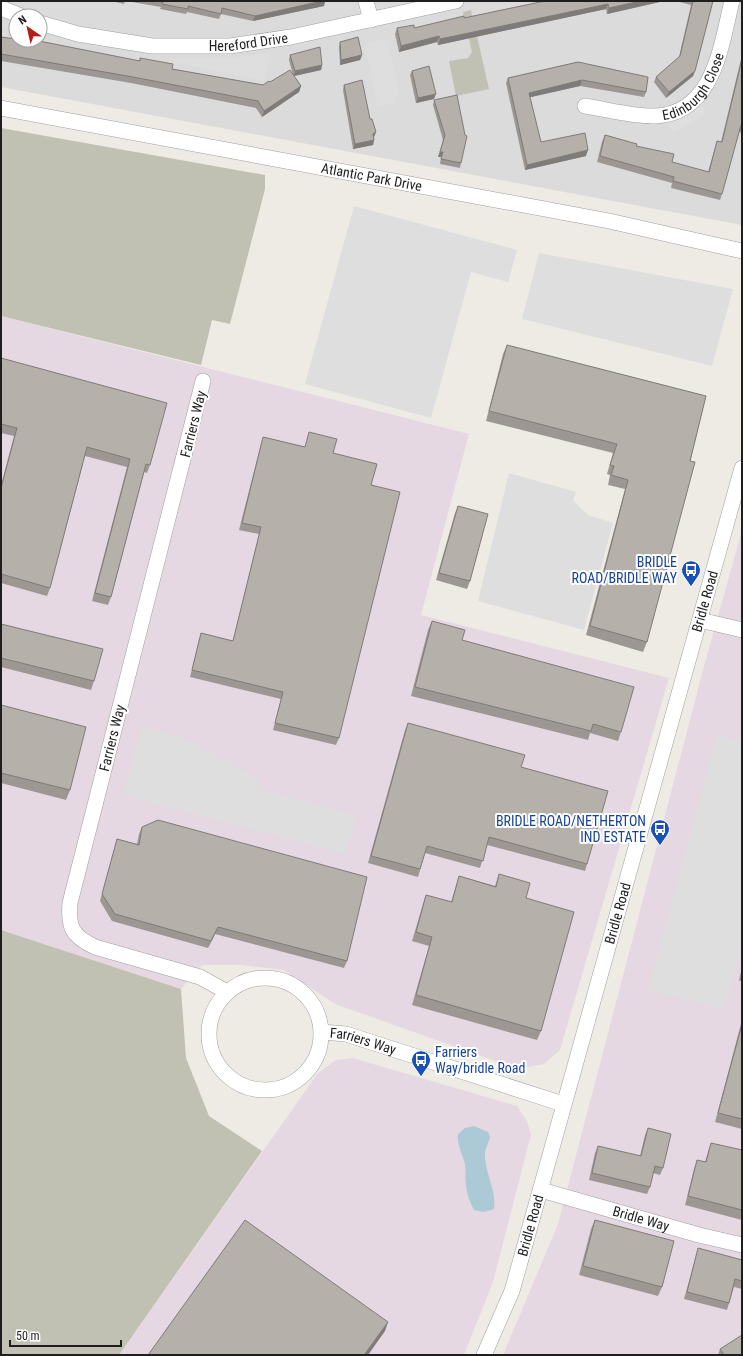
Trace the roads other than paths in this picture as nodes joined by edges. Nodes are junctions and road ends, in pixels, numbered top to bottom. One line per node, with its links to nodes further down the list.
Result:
1 (366, 1): 4 (street)
2 (456, 1): 4 (street, Hereford Drive)
3 (732, 1): 6 (street, Edinburgh Close)
4 (371, 20): 5 (street, Hereford Drive)
5 (48, 25)
6 (585, 106)
7 (1, 108): 8 (street, Atlantic Park Drive)
8 (742, 251)
9 (203, 381): 13 (street, Farriers Way)
10 (742, 468): 11 (street, Bridle Road)
11 (700, 620): 12 (street); 15 (street, Bridle Road)
12 (742, 630)
13 (227, 992): 14 (street); 14 (street)
14 (322, 1032): 15 (street, Farriers Way)
15 (564, 1104): 16 (street, Bridle Road)
16 (541, 1190): 17 (street, Bridle Way); 18 (street, Bridle Road)
17 (742, 1245)
18 (484, 1355)

